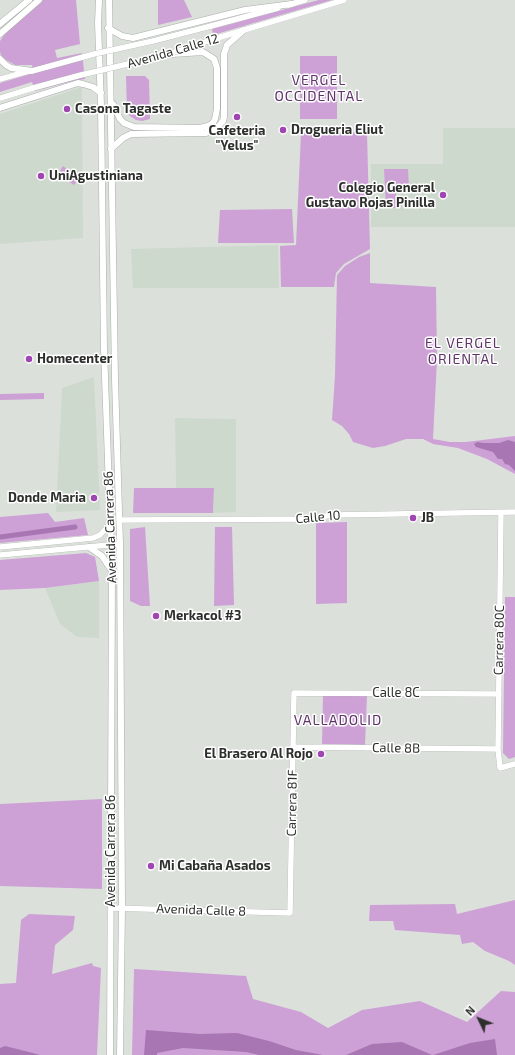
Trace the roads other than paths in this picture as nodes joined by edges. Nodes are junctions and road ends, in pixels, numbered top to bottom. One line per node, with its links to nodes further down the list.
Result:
1 (29, 0): 10 (main road)
2 (39, 0): 13 (main road)
3 (95, 0): 9 (main road)
4 (99, 0): 9 (main road, Avenida Carrera 86)
5 (109, 0): 11 (main road, Avenida Carrera 86)
6 (305, 0): 8 (street, Avenida Calle 12)
7 (344, 0): 12 (street, Avenida Calle 12)
8 (292, 4): 11 (main road); 16 (street, Avenida Calle 12, bridge)
9 (98, 13): 18 (main road, Avenida Carrera 86)
10 (0, 24)
11 (108, 28): 20 (main road, Avenida Carrera 86)
12 (244, 30): 14 (street, Avenida Calle 12, bridge); 22 (main road)
13 (0, 34)
14 (166, 55): 19 (street, Avenida Calle 12, bridge); 20 (main road)
15 (0, 59): 16 (main road)
16 (32, 71): 17 (street, Avenida Calle 12)
17 (0, 80)
18 (101, 93): 21 (main road); 26 (main road, Avenida Carrera 86)
19 (0, 98)
20 (111, 98): 22 (main road, Avenida Carrera 86)
21 (0, 108)
22 (111, 149): 25 (main road, Avenida Carrera 86)
23 (501, 512): 24 (street, Calle 10); 25 (street, Calle 10); 34 (street, Carrera 80C)
24 (515, 512)
25 (120, 520): 28 (main road, Avenida Carrera 86)
26 (110, 524): 27 (main road, Avenida Carrera 86); 30 (street)
27 (111, 544): 28 (street); 29 (street); 32 (main road, Avenida Carrera 86)
28 (120, 544): 39 (main road, Avenida Carrera 86)
29 (89, 546): 31 (street); 32 (main road)
30 (0, 547)
31 (0, 555)
32 (112, 570): 38 (main road, Avenida Carrera 86)
33 (294, 692): 34 (street, Calle 8C); 35 (street, Carrera 81F)
34 (499, 694): 36 (street, Carrera 80C)
35 (293, 747): 36 (street, Calle 8B); 40 (street, Carrera 81F)
36 (498, 749): 37 (street, Carrera 80C)
37 (515, 764)
38 (112, 908): 39 (street, Avenida Calle 8); 41 (main road, Avenida Carrera 86)
39 (122, 908): 40 (street, Avenida Calle 8); 42 (main road, Avenida Carrera 86)
40 (290, 913)
41 (110, 1055)
42 (120, 1055)

